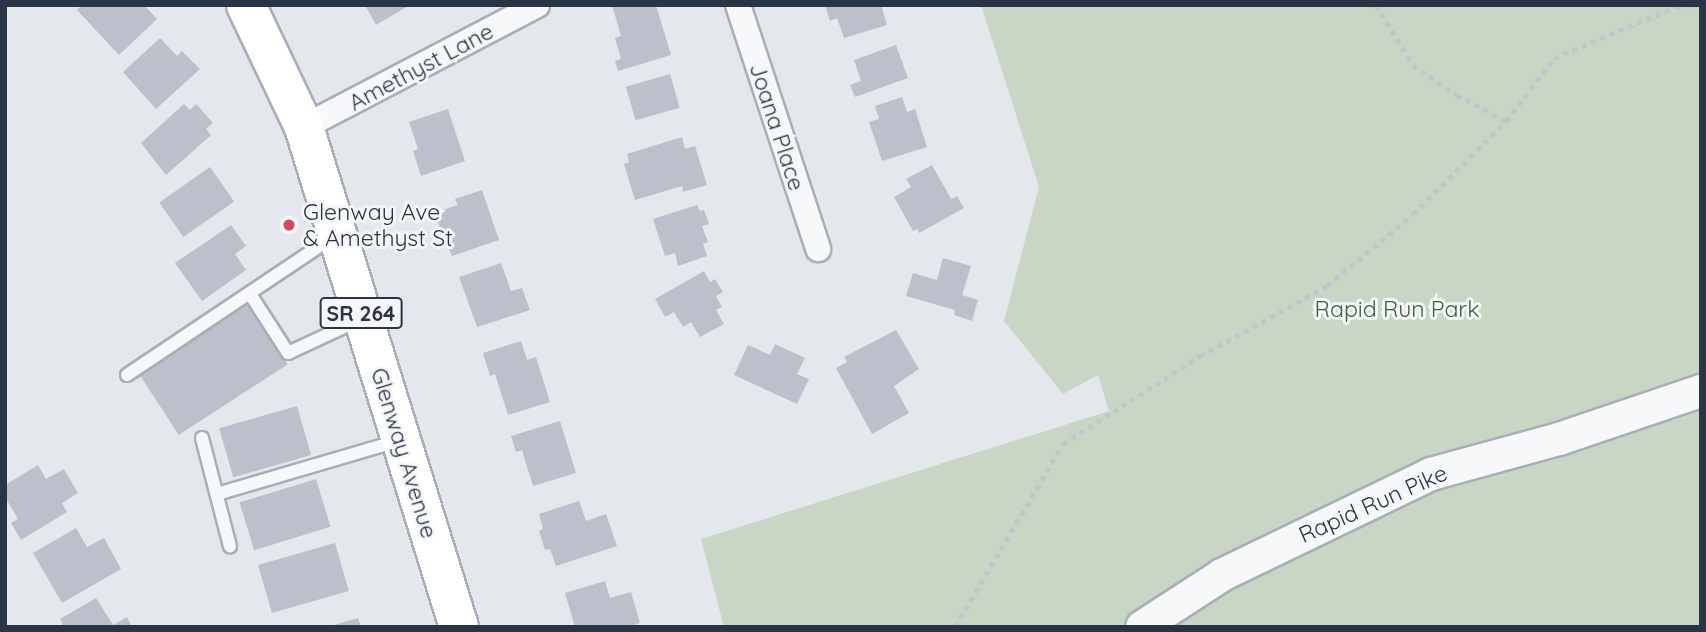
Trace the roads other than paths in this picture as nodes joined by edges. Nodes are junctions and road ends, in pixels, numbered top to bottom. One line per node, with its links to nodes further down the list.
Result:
1 (246, 5): 4 (main road, Glenway Avenue / SR 264)
2 (537, 5): 4 (street, Amethyst Lane)
3 (738, 5): 6 (street, Joana Place)
4 (304, 127): 5 (main road, Glenway Avenue / SR 264)
5 (337, 235): 7 (lane); 8 (main road, Glenway Avenue / SR 264)
6 (818, 249)
7 (250, 294): 8 (lane); 9 (lane)
8 (363, 319): 12 (main road, Glenway Avenue / SR 264)
9 (127, 375)
10 (1701, 391): 16 (street, Rapid Run Pike)
11 (202, 438): 13 (lane)
12 (400, 440): 13 (lane); 15 (main road, Glenway Avenue / SR 264)
13 (217, 495): 14 (lane)
14 (230, 546)
15 (459, 627)
16 (1142, 627)

